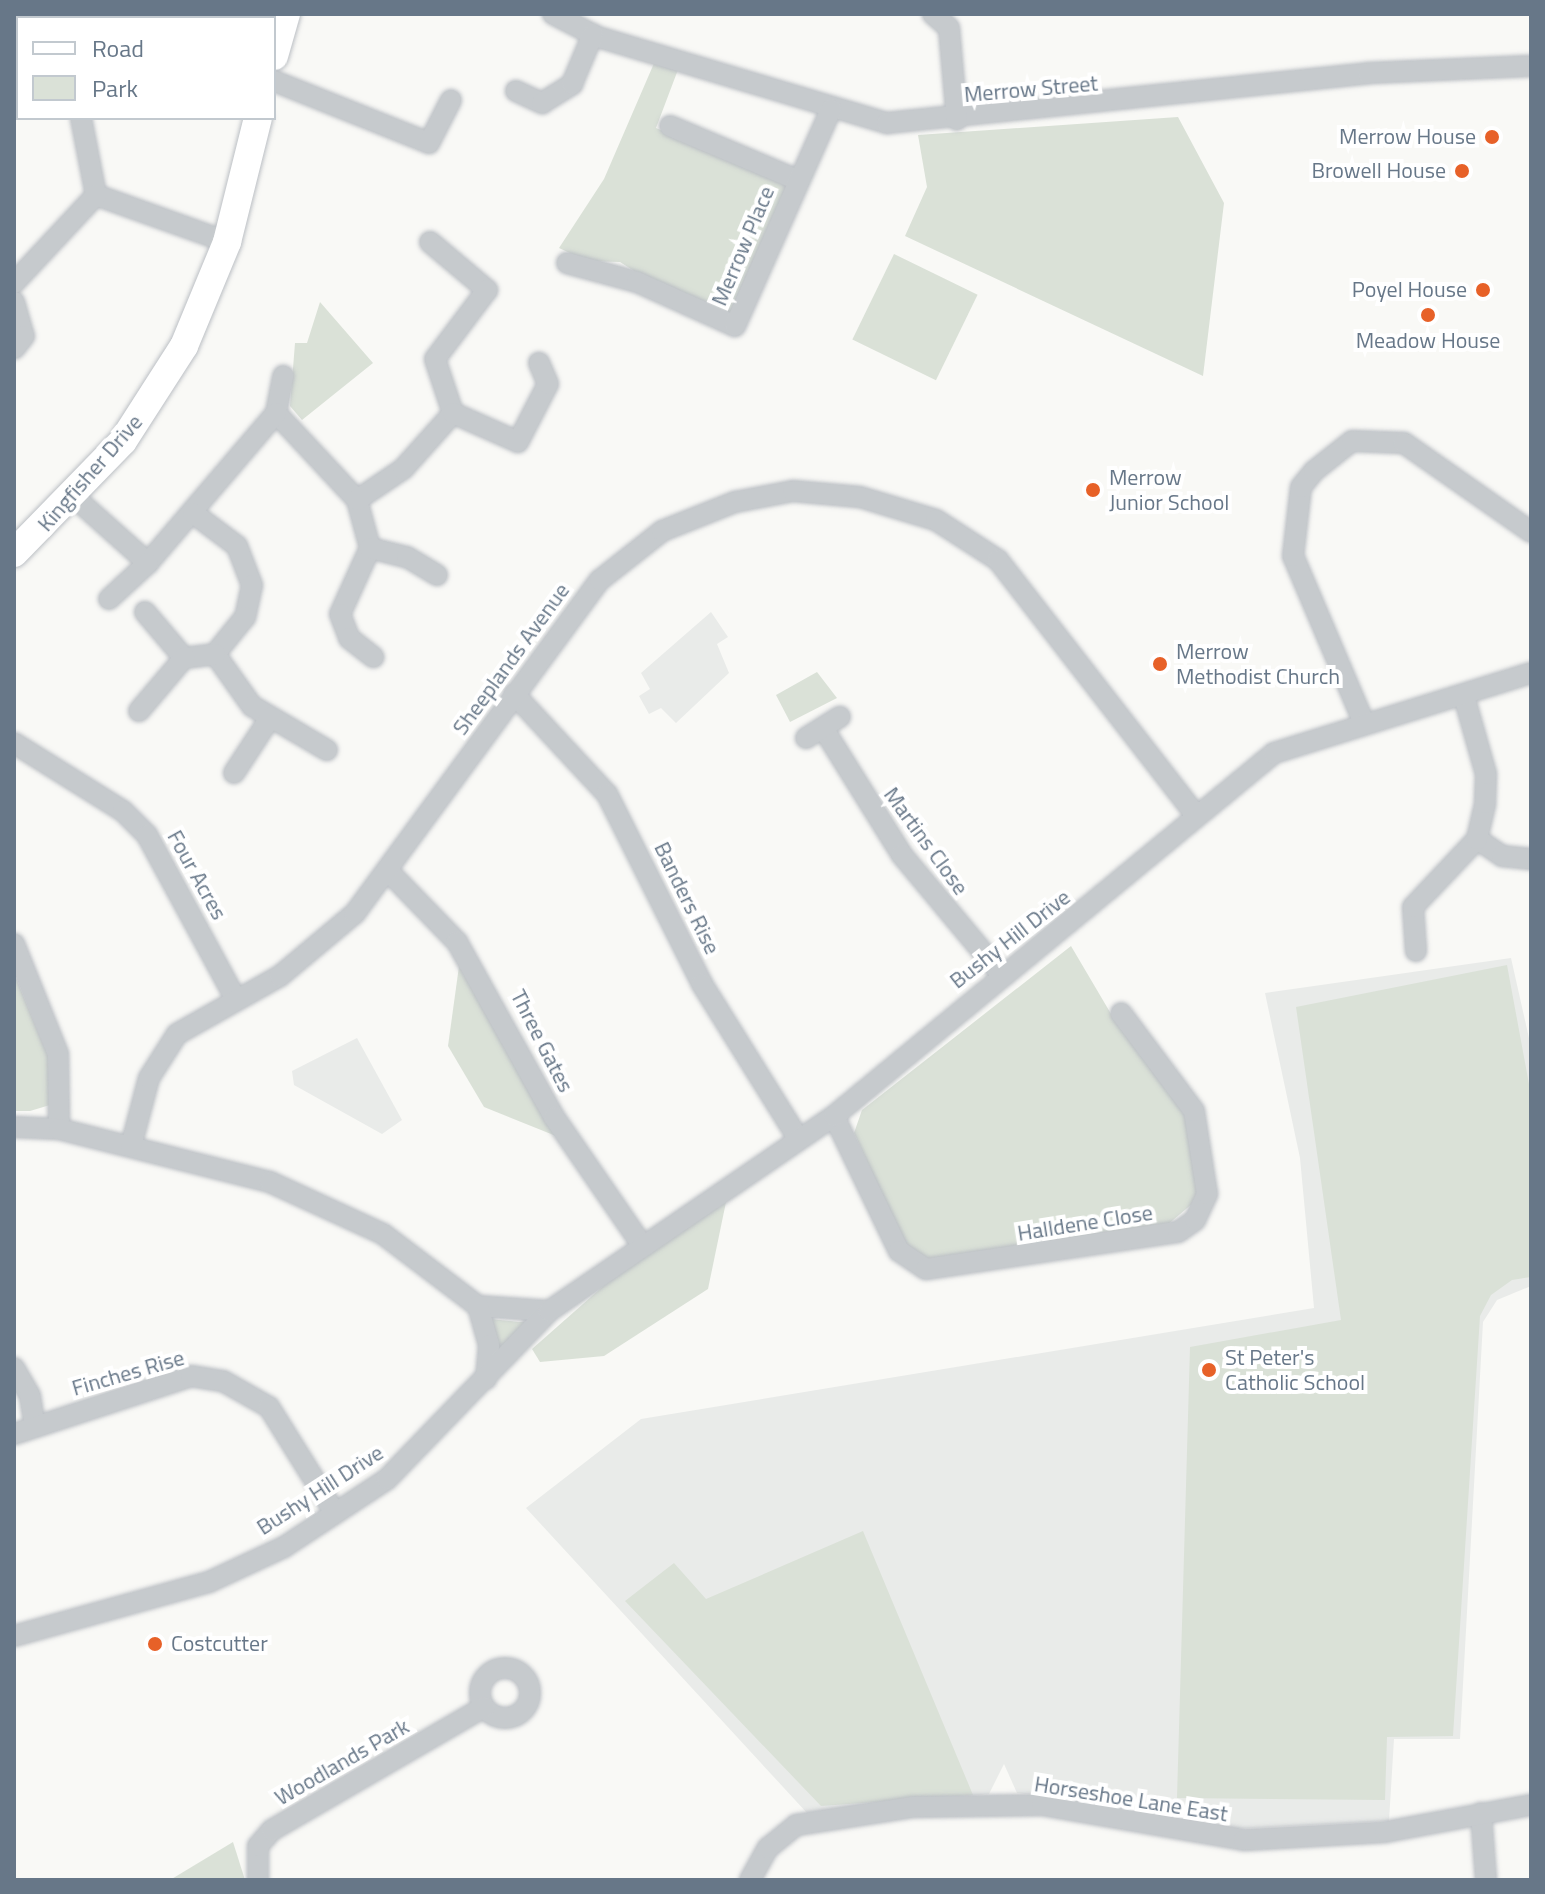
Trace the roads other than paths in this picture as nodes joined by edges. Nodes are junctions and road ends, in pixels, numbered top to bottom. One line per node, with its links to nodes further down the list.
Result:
1 (286, 14): 5 (street)
2 (553, 14): 4 (street, Merrow Street)
3 (933, 14): 13 (street)
4 (593, 34): 8 (street); 10 (street, Merrow Street)
5 (276, 49)
6 (1531, 66): 13 (street, Merrow Street)
7 (276, 82): 9 (street)
8 (516, 91)
9 (451, 100)
10 (831, 109): 13 (street, Merrow Street); 15 (street, Merrow Place)
11 (81, 120): 16 (street)
12 (258, 120): 17 (street, Kingfisher Drive)
13 (957, 120)
14 (670, 126): 15 (street)
15 (798, 180): 19 (street, Merrow Place)
16 (96, 195): 17 (street); 20 (street)
17 (227, 242): 27 (street, Kingfisher Drive)
18 (430, 242): 26 (street)
19 (567, 263)
20 (14, 283)
21 (14, 302): 22 (street)
22 (14, 349)
23 (539, 363): 26 (street)
24 (283, 376): 25 (street)
25 (276, 413): 28 (street); 29 (street)
26 (453, 413): 28 (street)
27 (73, 496): 32 (street, Kingfisher Drive); 33 (street)
28 (357, 500): 31 (street)
29 (193, 513): 33 (street); 37 (street)
30 (1531, 532): 45 (street)
31 (370, 548): 34 (street); 38 (street)
32 (14, 553)
33 (148, 563): 35 (street)
34 (437, 575)
35 (109, 599)
36 (145, 612): 39 (street)
37 (215, 654): 39 (street); 44 (street)
38 (373, 657)
39 (184, 658): 43 (street)
40 (1531, 673): 42 (street, Bushy Hill Drive)
41 (514, 694): 50 (street, Sheeplands Avenue); 53 (street, Sheeplands Avenue); 62 (street, Banders Rise)
42 (1464, 696): 45 (street, Bushy Hill Drive); 51 (street)
43 (139, 711)
44 (270, 718): 48 (street); 49 (street)
45 (1364, 723): 50 (street, Bushy Hill Drive)
46 (823, 728): 56 (street, Martins Close)
47 (14, 743): 57 (street, Four Acres)
48 (327, 750)
49 (234, 773)
50 (1195, 814): 56 (street, Bushy Hill Drive)
51 (1477, 839): 52 (street); 55 (street)
52 (1531, 859)
53 (389, 872): 57 (street, Sheeplands Avenue); 64 (street, Three Gates)
54 (14, 944): 61 (street)
55 (1416, 951)
56 (1001, 974): 59 (street, Bushy Hill Drive)
57 (235, 998): 63 (street, Sheeplands Avenue)
58 (1121, 1013): 59 (street, Halldene Close)
59 (834, 1116): 62 (street, Bushy Hill Drive)
60 (14, 1127): 61 (street)
61 (59, 1129): 63 (street)
62 (798, 1138): 64 (street, Bushy Hill Drive)
63 (131, 1146): 65 (street)
64 (640, 1242): 66 (street, Bushy Hill Drive)
65 (478, 1306): 66 (street); 68 (street)
66 (549, 1311): 68 (street, Bushy Hill Drive)
67 (14, 1368): 69 (street)
68 (486, 1379): 71 (street, Bushy Hill Drive)
69 (35, 1427): 70 (street, Finches Rise); 71 (street, Finches Rise)
70 (14, 1434)
71 (335, 1513): 72 (street, Bushy Hill Drive)
72 (14, 1636)
73 (484, 1707): 76 (street, Woodlands Park)
74 (1531, 1805): 75 (street, Horseshoe Lane East)
75 (1481, 1813): 77 (street, Horseshoe Lane East); 78 (street)
76 (258, 1880)
77 (750, 1880)
78 (1486, 1880)

